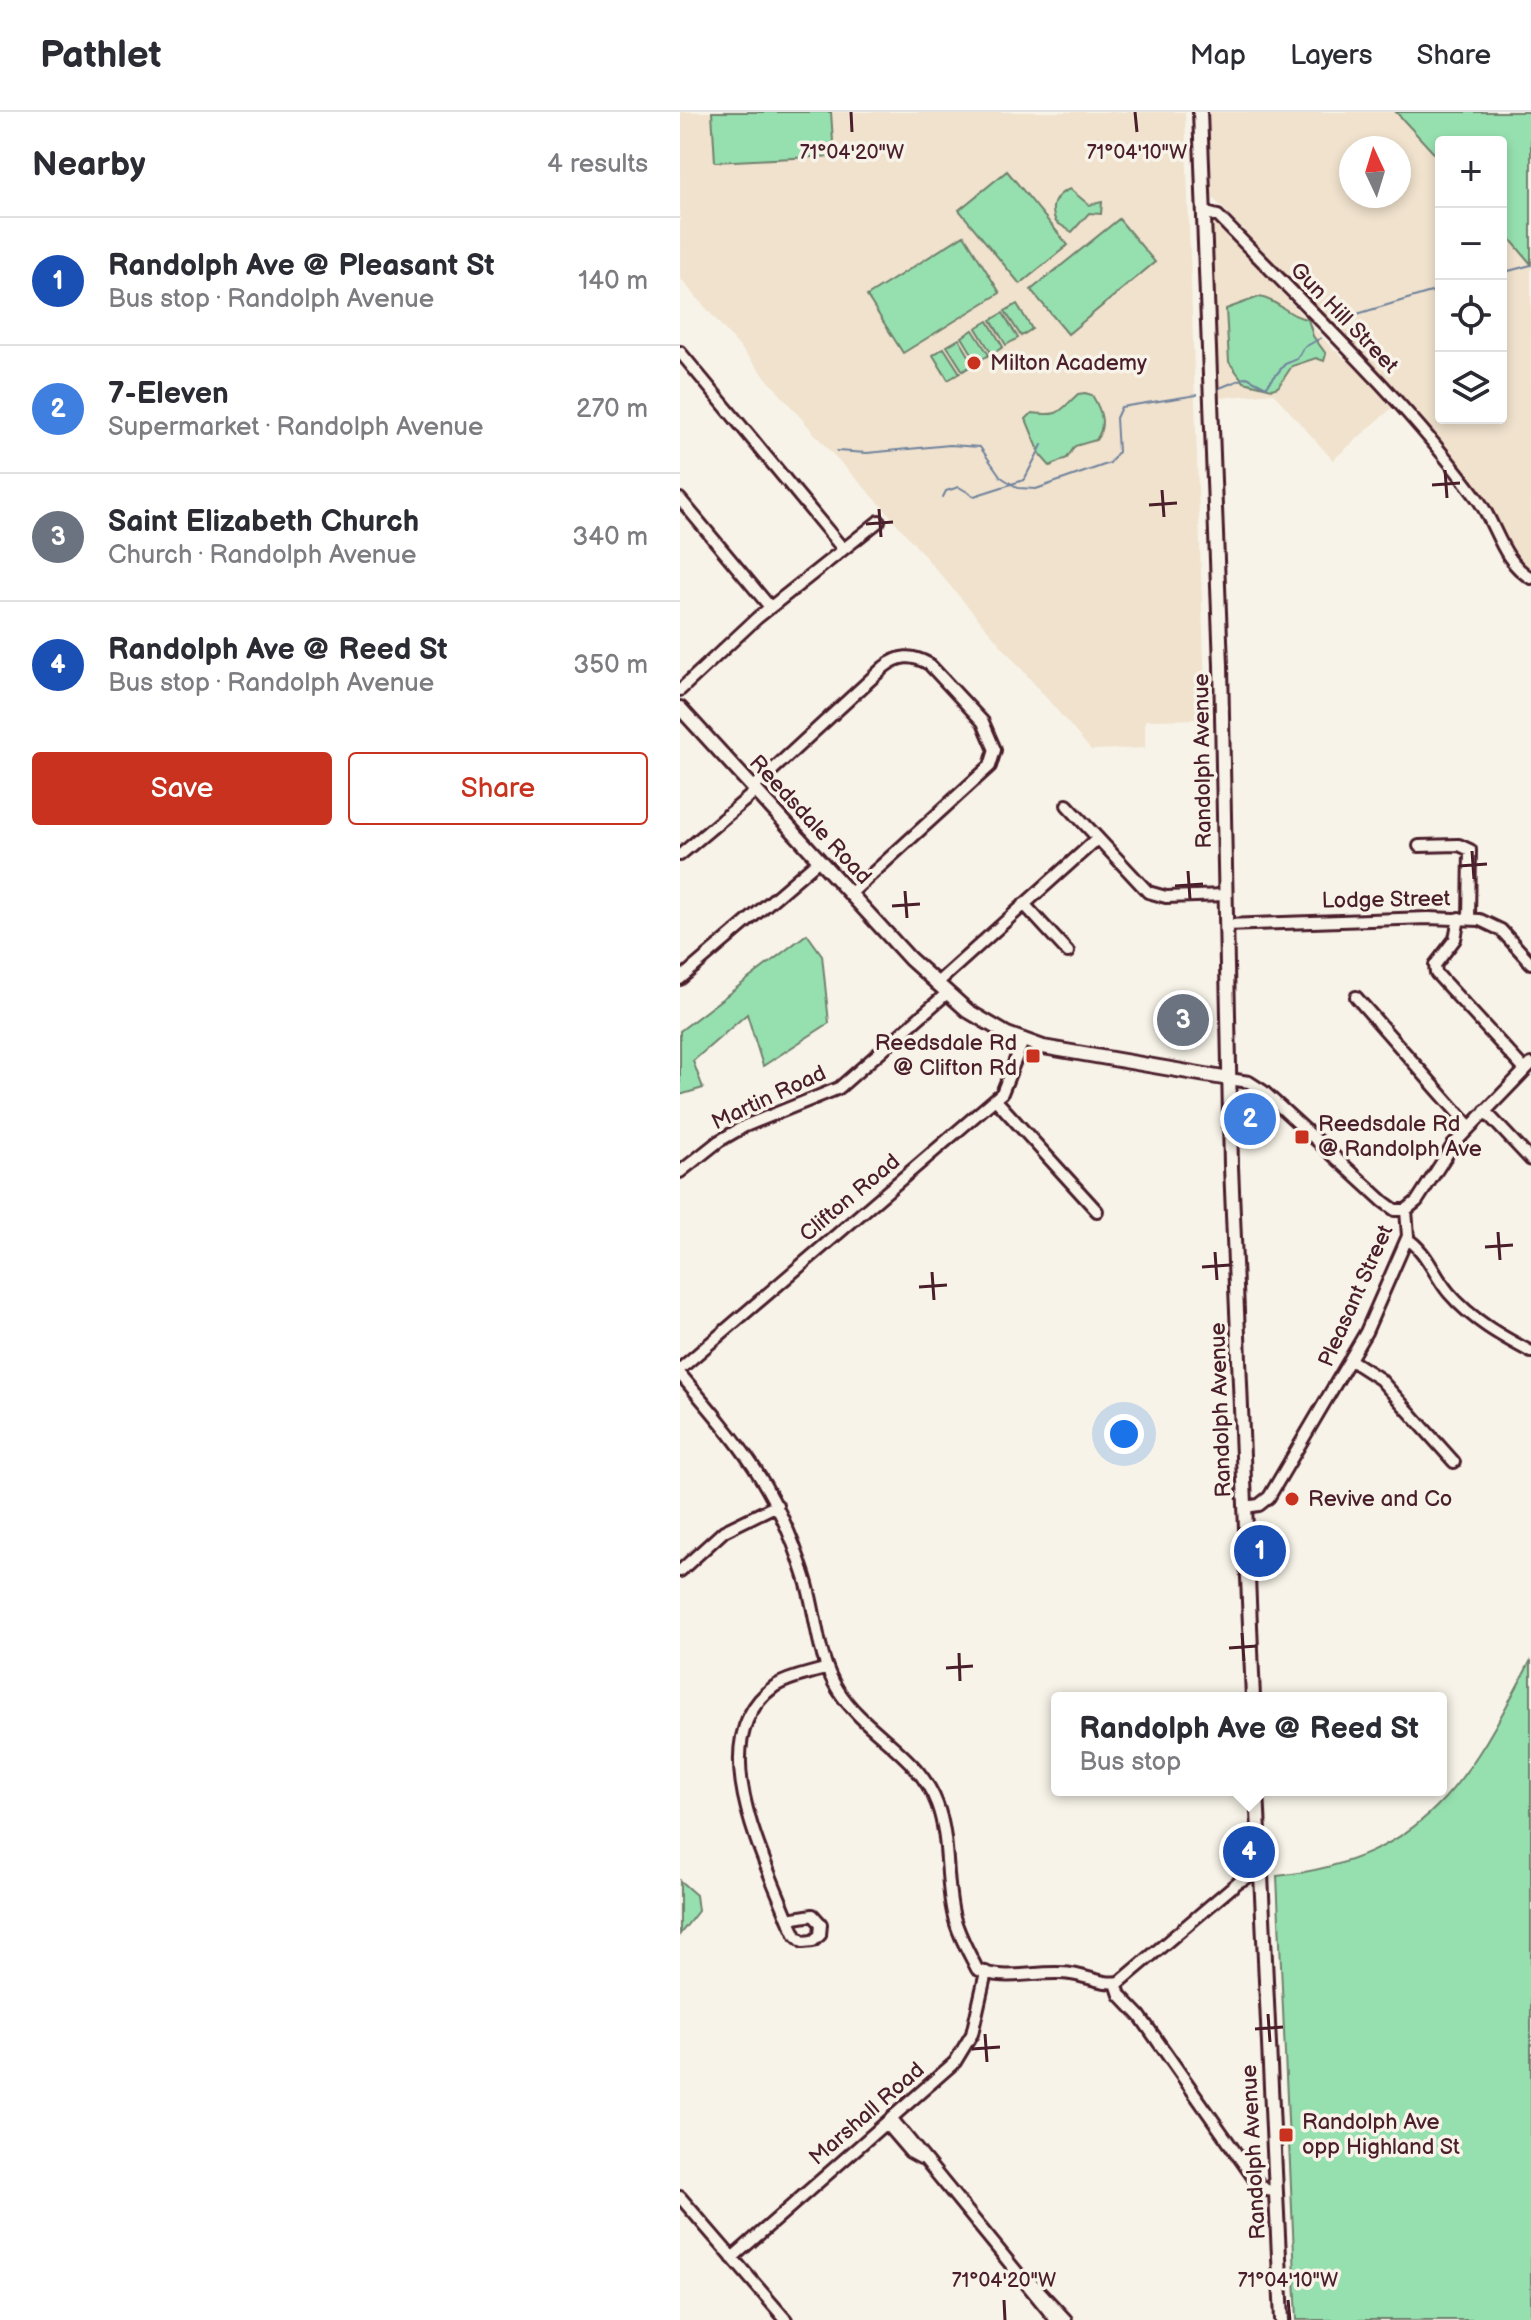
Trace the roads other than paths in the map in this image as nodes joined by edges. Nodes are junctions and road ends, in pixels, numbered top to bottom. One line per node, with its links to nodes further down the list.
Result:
1 (1200, 112): 2 (main road, Randolph Avenue)
2 (1203, 212): 7 (street, Gun Hill Street); 18 (main road, Randolph Avenue)
3 (682, 359): 6 (street)
4 (680, 499): 8 (street)
5 (879, 521): 6 (street)
6 (843, 549): 8 (street)
7 (1531, 578)
8 (770, 607): 9 (street)
9 (680, 690)
10 (680, 708): 11 (main road, Reedsdale Road)
11 (755, 790): 15 (street); 16 (main road, Reedsdale Road); 17 (street)
12 (1067, 805): 13 (street)
13 (1097, 839): 18 (street); 19 (street)
14 (1419, 846): 20 (street)
15 (680, 855)
16 (819, 860): 17 (main road, Reedsdale Road); 24 (street)
17 (850, 894): 25 (main road, Reedsdale Road)
18 (1225, 895): 21 (main road, Randolph Avenue)
19 (1024, 904): 22 (street); 25 (street)
20 (1464, 918): 21 (street, Lodge Street); 23 (street, Lodge Street); 29 (street)
21 (1226, 925): 30 (main road, Randolph Avenue)
22 (1068, 952)
23 (1531, 963)
24 (680, 979)
25 (936, 984): 26 (main road, Reedsdale Road)
26 (946, 994): 28 (main road, Reedsdale Road); 35 (street, Martin Road)
27 (1356, 997): 33 (street)
28 (1023, 1041): 30 (main road, Reedsdale Road); 31 (street, Clifton Road)
29 (1528, 1067): 32 (street, Pleasant Street)
30 (1229, 1079): 36 (street, Reedsdale Road); 44 (main road, Randolph Avenue)
31 (995, 1099): 37 (street); 41 (street, Clifton Road)
32 (1485, 1111): 33 (street, Pleasant Street); 34 (street)
33 (1470, 1127): 36 (street, Pleasant Street)
34 (1531, 1160)
35 (680, 1172)
36 (1406, 1210): 38 (street, Pleasant Street)
37 (1097, 1211)
38 (1407, 1239): 39 (street); 40 (street, Pleasant Street)
39 (1531, 1352)
40 (1352, 1361): 42 (street); 44 (street, Pleasant Street)
41 (680, 1372): 43 (street)
42 (1454, 1462)
43 (777, 1505): 45 (street); 46 (street)
44 (1245, 1507): 47 (main road, Randolph Avenue)
45 (680, 1571)
46 (827, 1668): 50 (street); 51 (street)
47 (1253, 1692)
48 (1257, 1796): 49 (main road, Randolph Avenue)
49 (1261, 1870): 52 (street); 54 (main road, Randolph Avenue)
50 (788, 1919): 50 (street)
51 (986, 1972): 52 (street); 53 (street, Marshall Road)
52 (1116, 1983): 54 (street)
53 (889, 2121): 56 (street, Marshall Road); 57 (street)
54 (1276, 2191): 59 (main road, Randolph Avenue)
55 (680, 2197): 56 (street)
56 (732, 2258): 58 (street)
57 (1061, 2319)
58 (786, 2320)
59 (1282, 2320)

